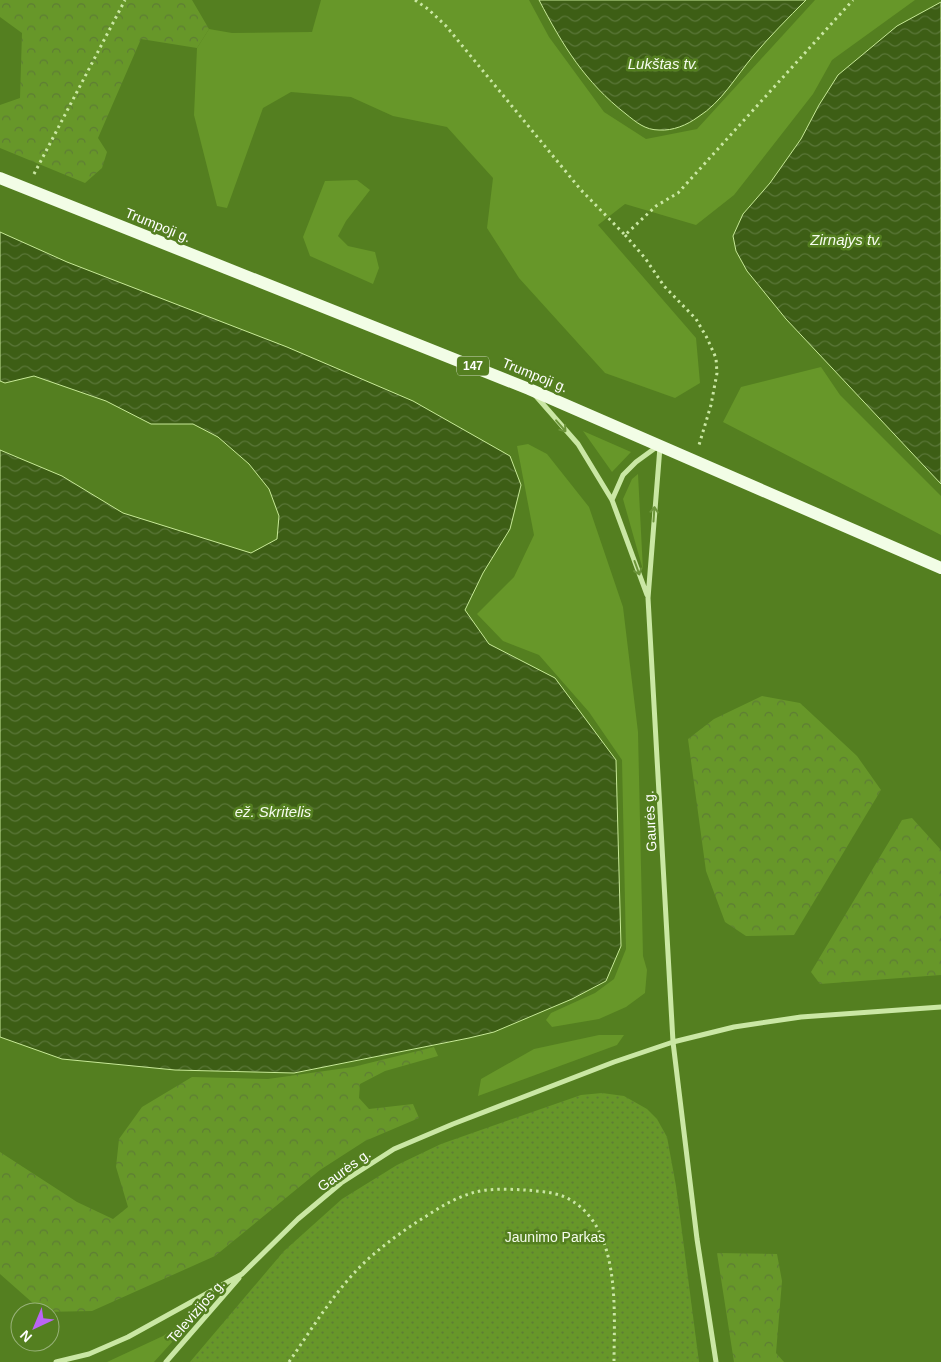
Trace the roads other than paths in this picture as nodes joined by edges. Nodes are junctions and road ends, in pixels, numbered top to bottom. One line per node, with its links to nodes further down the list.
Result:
1 (0, 178): 2 (main road, Trumpoji g. / 147)
2 (529, 389): 3 (main road, Trumpoji g. / 147); 4 (street, Gaurės g., one-way to 4)
3 (660, 445): 4 (street); 5 (main road, Trumpoji g. / 147); 6 (street, Gaurės g., one-way to 3)
4 (612, 500): 6 (street, Gaurės g., one-way to 6)
5 (941, 568)
6 (648, 598): 8 (street, Gaurės g.)
7 (941, 1006): 8 (street, Gaurės g.)
8 (673, 1042): 9 (street, Gaurės g.); 12 (street, Gaurės g.)
9 (242, 1274): 10 (street, Gaurės g.); 11 (street, Televizijos g.)
10 (56, 1362)
11 (166, 1362)
12 (716, 1362)

